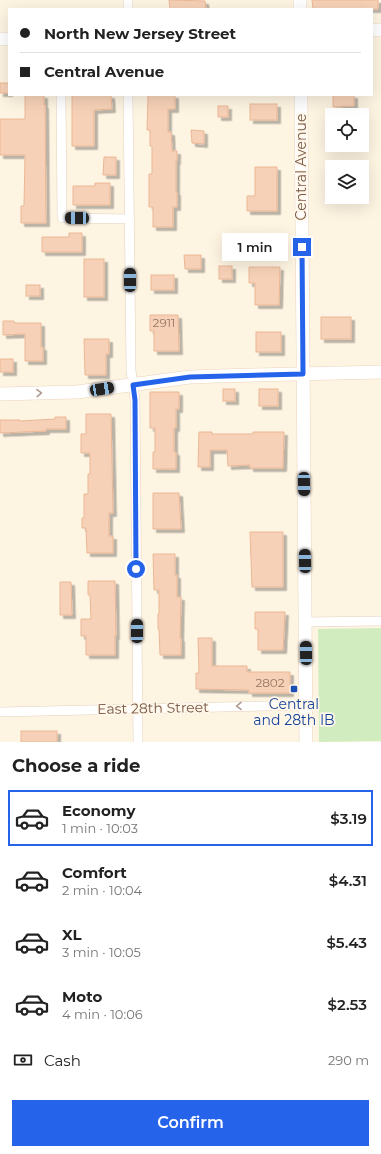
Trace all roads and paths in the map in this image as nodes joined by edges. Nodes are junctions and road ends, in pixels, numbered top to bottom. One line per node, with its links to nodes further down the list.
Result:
1 (61, 96): 4 (street)
2 (128, 96): 4 (street)
3 (301, 96): 6 (main road, Central Avenue)
4 (130, 219): 7 (street)
5 (381, 372): 6 (main road)
6 (303, 374): 7 (main road); 10 (main road, Central Avenue)
7 (133, 385): 8 (main road, one-way to 7); 12 (street)
8 (0, 394)
9 (381, 621): 10 (street)
10 (305, 622): 11 (main road, Central Avenue)
11 (306, 705): 12 (street, East 28th Street, one-way to 12); 15 (main road, Central Avenue)
12 (137, 709): 13 (street, East 28th Street); 14 (street)
13 (0, 712)
14 (138, 742)
15 (306, 742)

